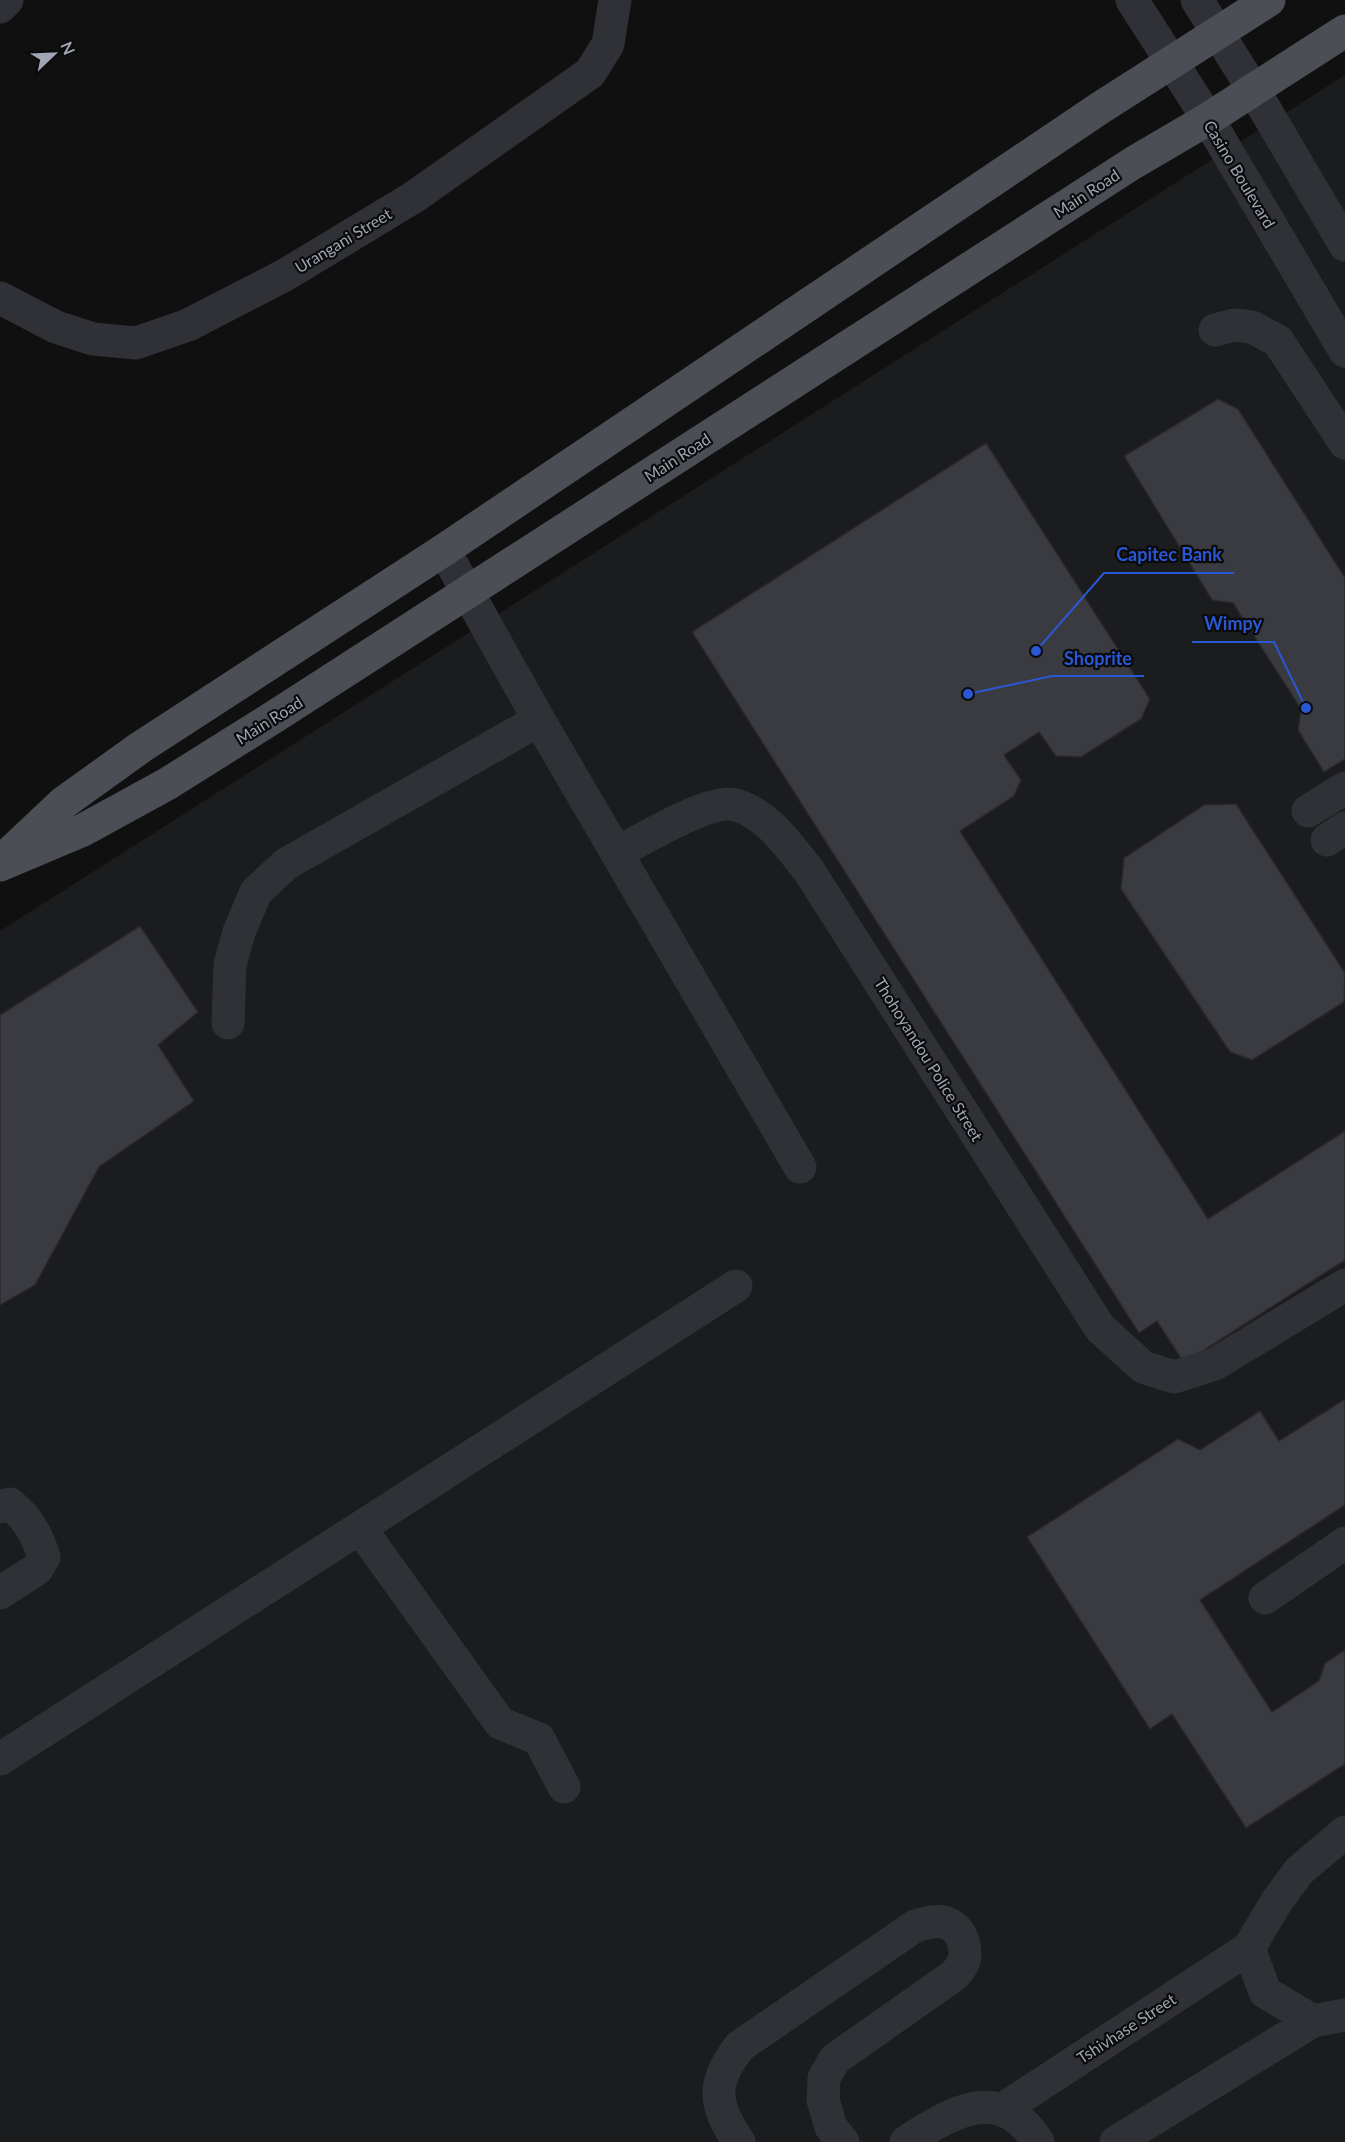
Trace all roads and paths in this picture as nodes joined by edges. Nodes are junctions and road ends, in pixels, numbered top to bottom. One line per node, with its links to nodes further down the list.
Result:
1 (7, 0): 6 (street)
2 (615, 0): 13 (street, Urangani Street)
3 (1132, 0): 9 (street, Casino Boulevard)
4 (1197, 0): 8 (street)
5 (1269, 0): 8 (main road, Main Road)
6 (0, 7)
7 (1345, 31): 10 (main road, Main Road)
8 (1217, 32): 9 (main road, Main Road); 10 (street)
9 (1172, 61): 11 (street, Casino Boulevard); 17 (main road, Main Road)
10 (1253, 89): 11 (main road, Main Road); 12 (street)
11 (1208, 119): 15 (street, Casino Boulevard); 18 (main road, Main Road)
12 (1345, 245)
13 (0, 298)
14 (1215, 330): 16 (street)
15 (1345, 351)
16 (1345, 443)
17 (444, 550): 18 (street); 23 (main road, Main Road)
18 (468, 592): 19 (street); 23 (main road, Main Road)
19 (539, 720): 22 (street); 24 (street)
20 (1345, 788): 21 (street)
21 (1308, 811)
22 (617, 853): 25 (street); 27 (street, Thohoyandou Police Street)
23 (0, 863)
24 (228, 1023)
25 (800, 1167)
26 (736, 1286): 29 (street)
27 (1342, 1294)
28 (0, 1507): 31 (street)
29 (360, 1528): 33 (street); 34 (street)
30 (1345, 1543): 32 (street)
31 (0, 1593)
32 (1265, 1598)
33 (0, 1759)
34 (564, 1787)
35 (1345, 1832): 36 (street, Tshivhase Street)
36 (1249, 1948): 38 (street); 39 (street, Tshivhase Street)
37 (1345, 2015): 38 (street)
38 (1313, 2021): 44 (street)
39 (1003, 2109): 42 (street); 43 (street)
40 (738, 2142): 41 (street)
41 (843, 2142)
42 (906, 2142)
43 (1038, 2142)
44 (1116, 2142)

